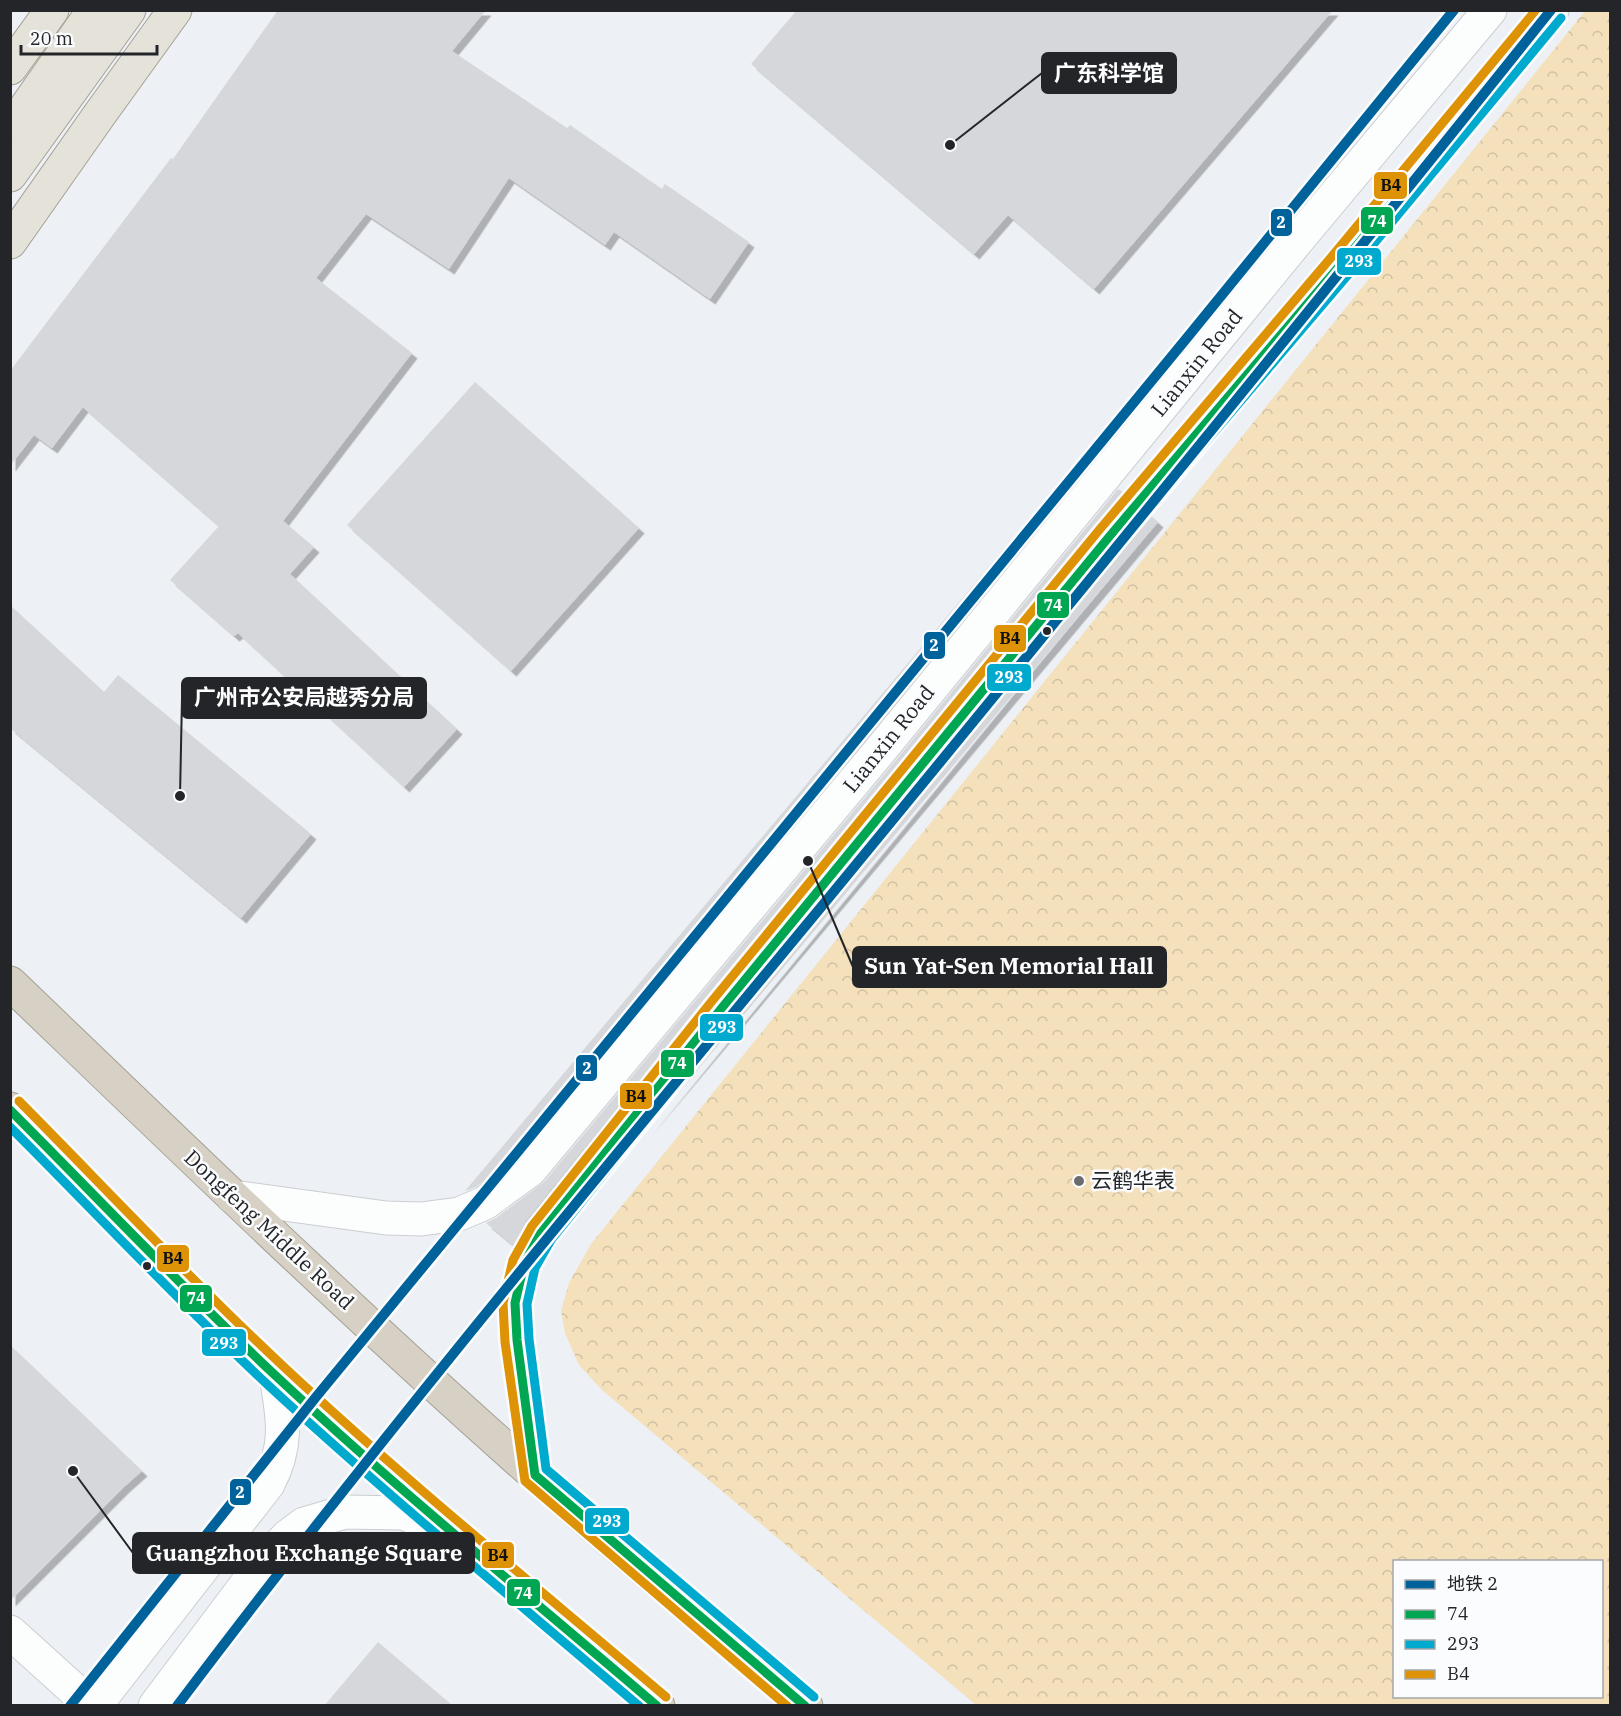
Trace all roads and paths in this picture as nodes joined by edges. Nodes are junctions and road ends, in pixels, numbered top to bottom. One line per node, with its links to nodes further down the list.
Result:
1 (52, 10): 7 (main road)
2 (94, 10): 8 (main road)
3 (129, 10): 9 (main road)
4 (175, 10): 10 (main road)
5 (1490, 10): 13 (street, Lianxin Road)
6 (1552, 10): 15 (street, Lianxin Road)
7 (10, 68)
8 (10, 130)
9 (10, 175)
10 (10, 242)
11 (10, 983): 13 (highway, Dongfeng Middle Road)
12 (10, 1109): 14 (highway)
13 (233, 1197): 15 (highway, Dongfeng Middle Road)
14 (276, 1376): 16 (highway); 18 (street)
15 (535, 1475): 21 (highway, Dongfeng Middle Road)
16 (461, 1540): 19 (street); 20 (highway)
17 (10, 1632): 18 (street)
18 (94, 1706)
19 (155, 1706)
20 (658, 1706)
21 (806, 1706)

